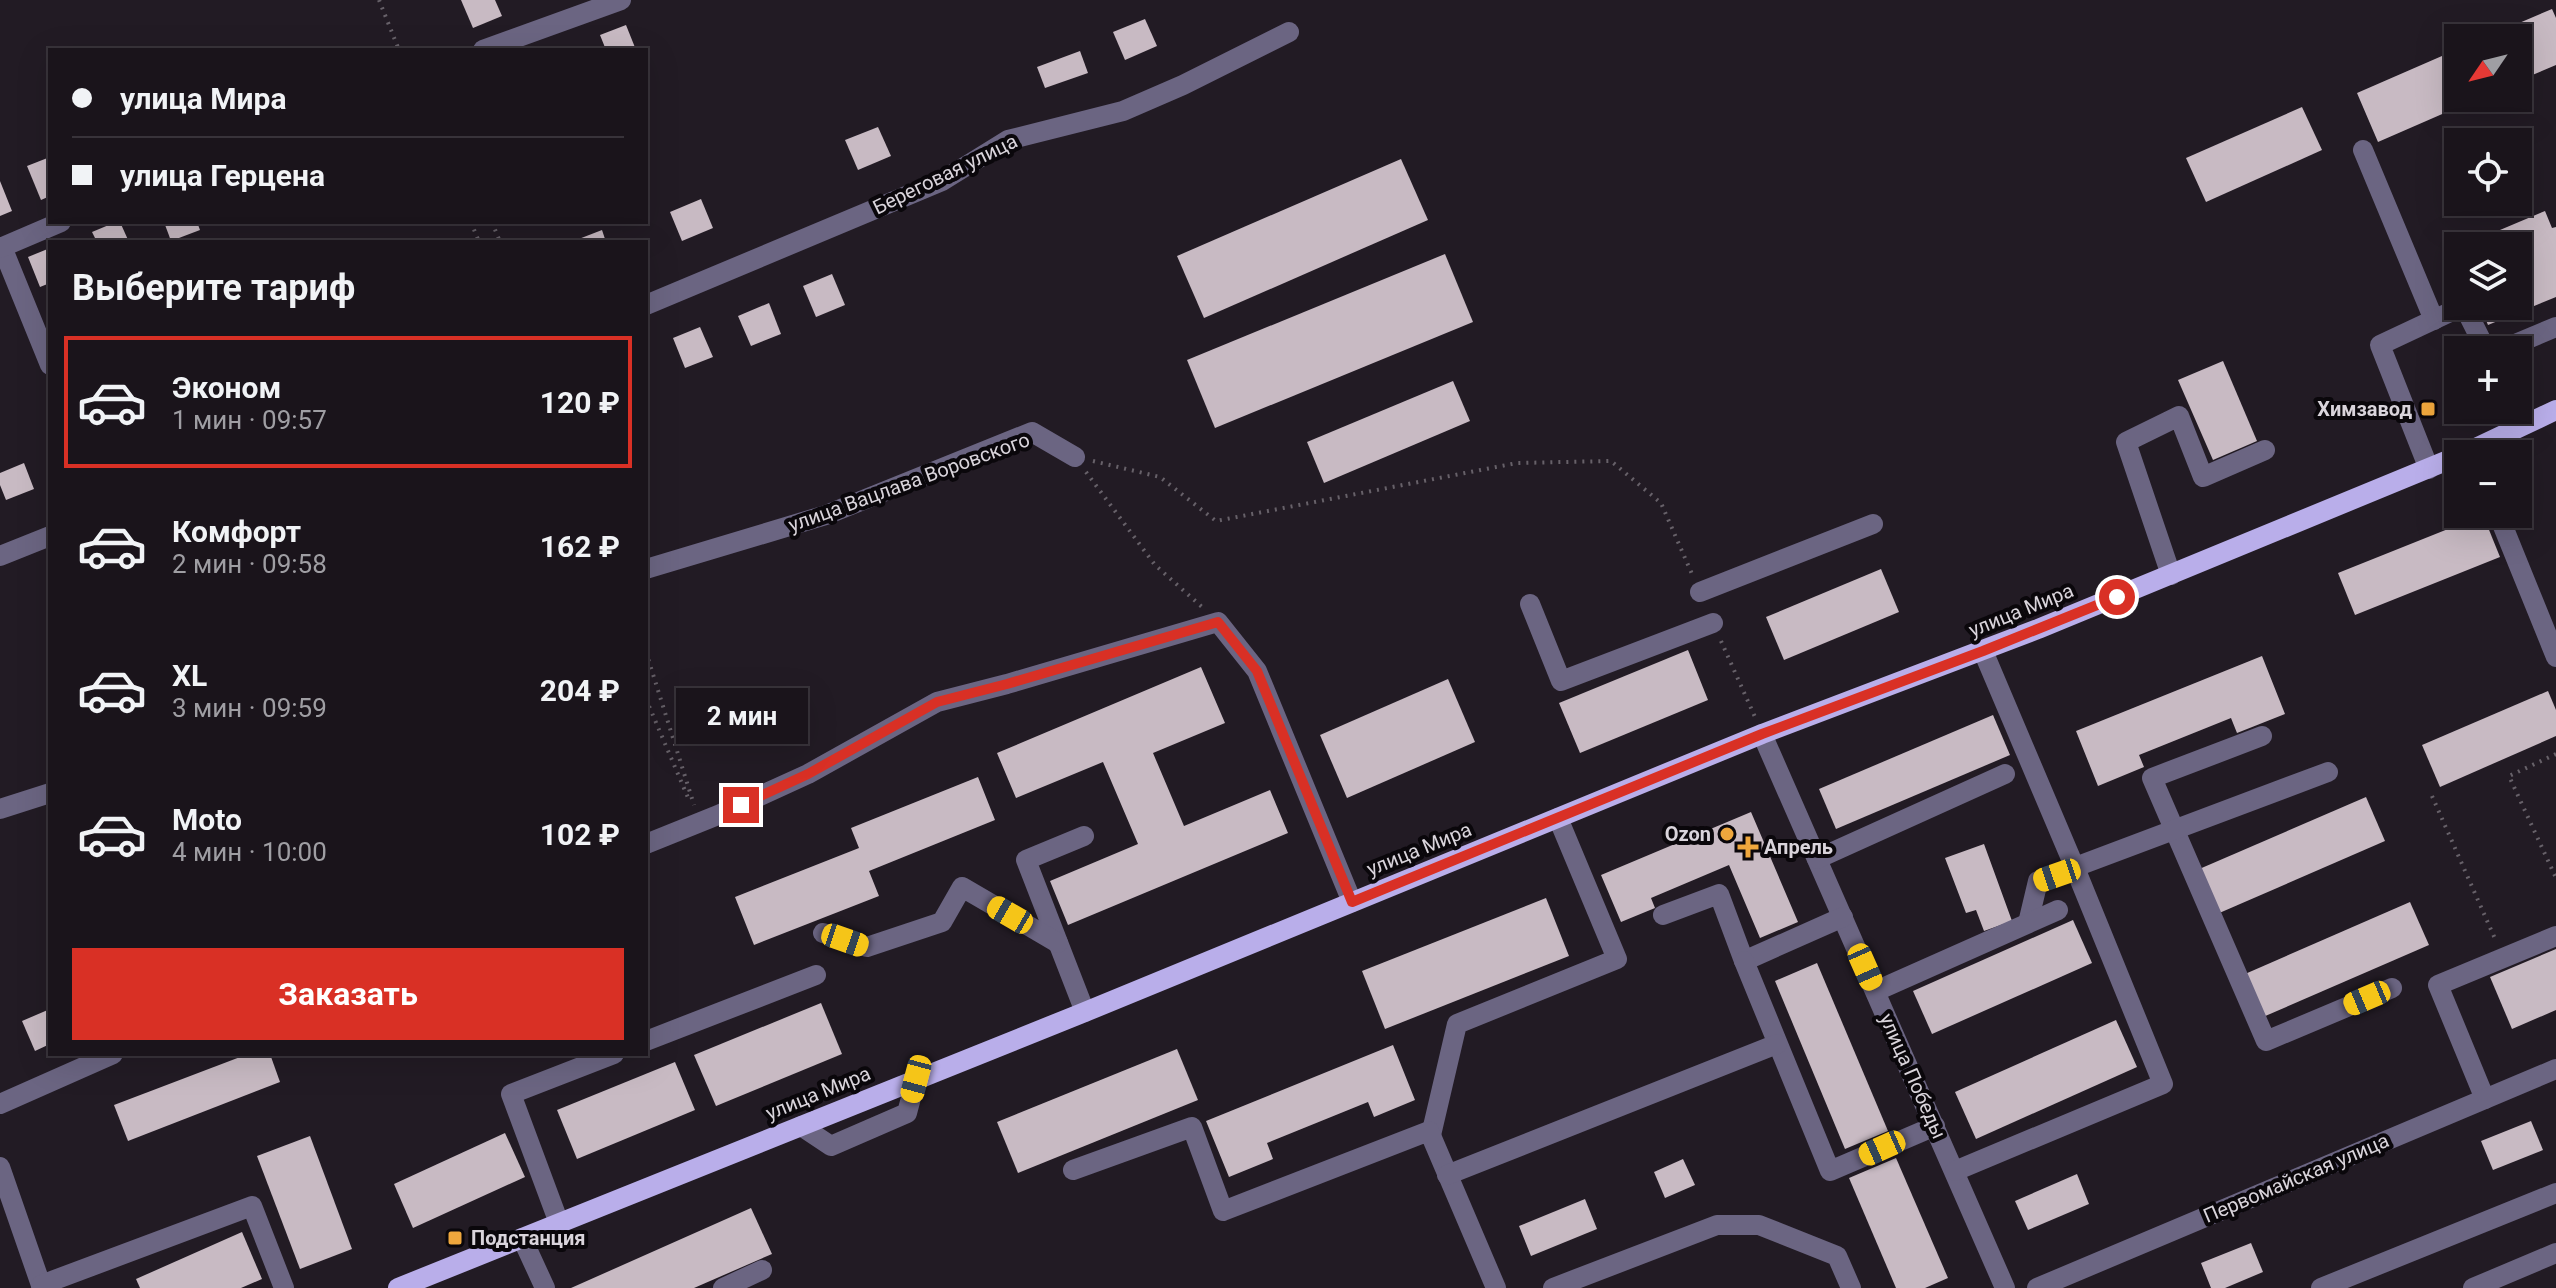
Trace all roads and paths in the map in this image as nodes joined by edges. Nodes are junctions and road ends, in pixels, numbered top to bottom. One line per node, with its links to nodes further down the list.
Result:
1 (379, 0): 4 (path)
2 (621, 0): 5 (street)
3 (1289, 32): 9 (street, Береговая улица)
4 (398, 48)
5 (489, 48)
6 (2363, 150): 11 (street)
7 (56, 224): 8 (street)
8 (1, 247): 14 (street)
9 (648, 304)
10 (2444, 315): 11 (street)
11 (2434, 320): 20 (street)
12 (2556, 327): 13 (street)
13 (2532, 337)
14 (48, 360)
15 (2556, 410): 16 (main road, улица Мира)
16 (2495, 440)
17 (2265, 450): 26 (street)
18 (1075, 457): 25 (street, улица Вацлава Воровского); 27 (path); 29 (path)
19 (2444, 463): 20 (main road, улица Мира)
20 (2429, 469): 26 (main road, улица Мира)
21 (1873, 524): 27 (street)
22 (2504, 528): 32 (street)
23 (48, 537): 24 (street)
24 (0, 556)
25 (648, 568)
26 (2171, 575): 31 (main road, улица Мира)
27 (1700, 592)
28 (1530, 604): 30 (street)
29 (1218, 622): 44 (street); 51 (street)
30 (1713, 623): 35 (path)
31 (1983, 651): 35 (main road, улица Мира); 49 (street)
32 (2556, 657)
33 (648, 658): 44 (path)
34 (648, 704): 44 (path)
35 (1762, 734): 43 (main road, улица Мира); 48 (street, улица Победы)
36 (2262, 736): 45 (street)
37 (2556, 754): 50 (path)
38 (2328, 772): 45 (street)
39 (2005, 774): 48 (street)
40 (48, 794): 42 (street)
41 (2432, 796): 59 (path)
42 (0, 809)
43 (1558, 818): 51 (main road, улица Мира); 75 (street)
44 (699, 823): 47 (street)
45 (2175, 831): 49 (street); 62 (street)
46 (1084, 836): 58 (street)
47 (648, 843)
48 (1817, 859): 54 (street, улица Победы)
49 (2075, 868): 55 (street); 78 (street)
50 (2556, 878)
51 (1352, 902): 64 (main road, улица Мира)
52 (2058, 910): 55 (street)
53 (1663, 915): 60 (street)
54 (1843, 917): 60 (street); 63 (street, улица Победы)
55 (2028, 923): 63 (street)
56 (823, 933): 58 (street)
57 (2556, 936): 59 (street)
58 (1058, 943): 64 (street)
59 (2504, 957): 71 (street)
60 (1744, 961): 66 (street)
61 (816, 975): 65 (street)
62 (2392, 988)
63 (1876, 991): 74 (street, улица Победы)
64 (1085, 1012): 70 (main road, улица Мира)
65 (648, 1040)
66 (1777, 1044): 74 (street); 79 (street)
67 (108, 1056): 72 (street)
68 (609, 1056): 81 (street)
69 (2556, 1069): 71 (street, Первомайская улица)
70 (916, 1079): 73 (main road, улица Мира); 73 (street)
71 (2485, 1099): 94 (street, Первомайская улица)
72 (0, 1104)
73 (801, 1126): 81 (main road, улица Мира)
74 (1935, 1126): 78 (street, улица Победы)
75 (1430, 1133): 77 (street); 79 (street)
76 (0, 1167): 85 (street)
77 (1073, 1170)
78 (1955, 1171): 93 (street, улица Победы)
79 (1447, 1175): 90 (street)
80 (2556, 1193): 95 (street)
81 (559, 1223): 82 (main road, улица Мира)
82 (522, 1238): 87 (main road, улица Мира); 88 (street)
83 (2556, 1253): 96 (street)
84 (762, 1270): 89 (street)
85 (41, 1286): 86 (street)
86 (284, 1288)
87 (398, 1288)
88 (545, 1288)
89 (723, 1288)
90 (1496, 1288)
91 (1553, 1288): 92 (street)
92 (1851, 1288)
93 (2005, 1288)
94 (2037, 1288)
95 (2321, 1288)
96 (2473, 1288)

